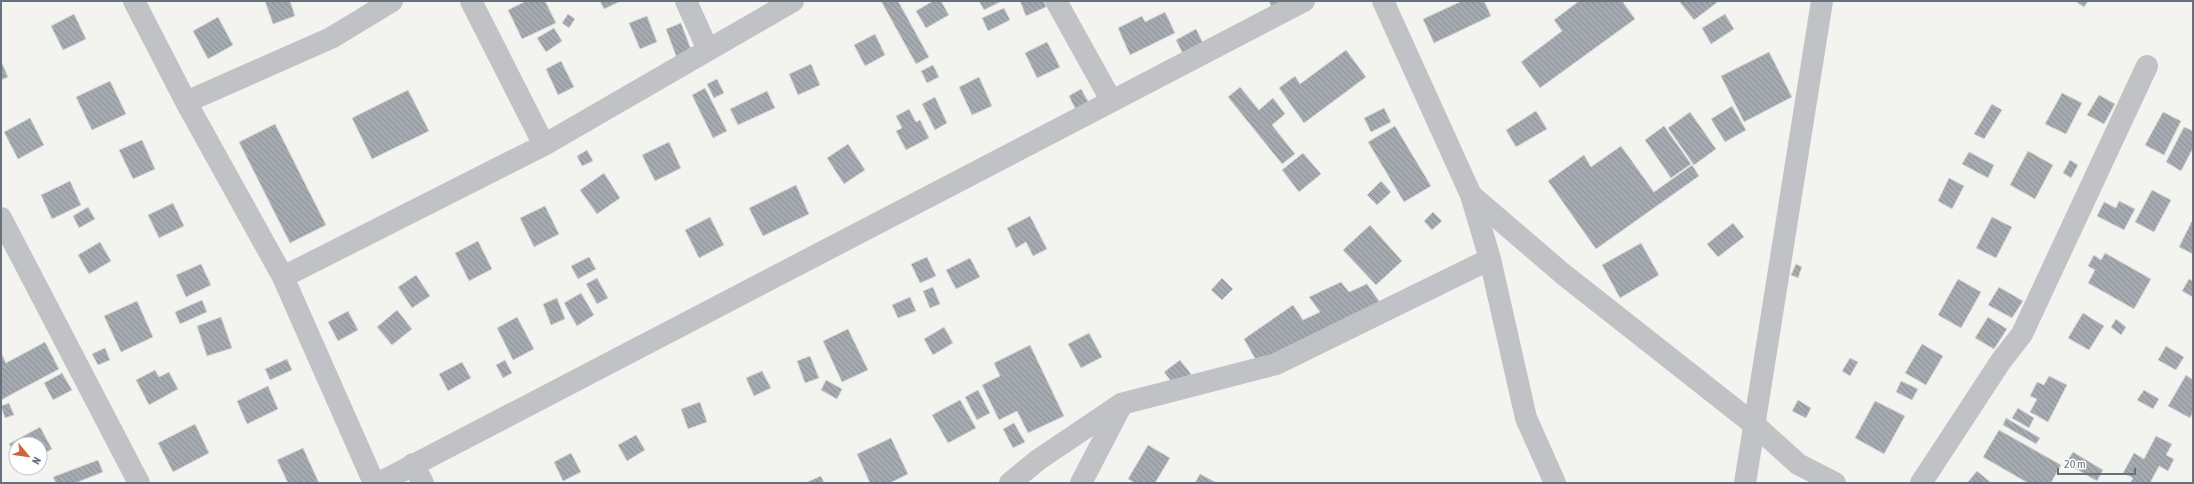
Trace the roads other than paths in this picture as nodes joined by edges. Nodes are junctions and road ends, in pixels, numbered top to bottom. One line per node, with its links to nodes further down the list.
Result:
1 (134, 1): 13 (street)
2 (392, 1): 13 (street)
3 (471, 1): 14 (street)
4 (686, 1): 10 (street)
5 (793, 1): 10 (street)
6 (1056, 1): 12 (street)
7 (1304, 1): 12 (street)
8 (1383, 1): 15 (street)
9 (1822, 1): 20 (street)
10 (708, 50): 14 (street)
11 (2147, 66): 31 (street)
12 (1112, 100): 21 (street)
13 (186, 102): 18 (street)
14 (544, 145): 18 (street)
15 (1471, 195): 17 (street); 20 (street)
16 (1, 218): 22 (street)
17 (1490, 259): 19 (street); 28 (street)
18 (283, 277): 23 (street)
19 (1121, 404): 26 (street); 27 (street)
20 (1756, 426): 29 (street); 30 (street)
21 (413, 464): 24 (street); 25 (street)
22 (139, 483)
23 (374, 483)
24 (380, 483)
25 (423, 483)
26 (1010, 483)
27 (1081, 483)
28 (1555, 483)
29 (1745, 483)
30 (1835, 483)
31 (1921, 483)

